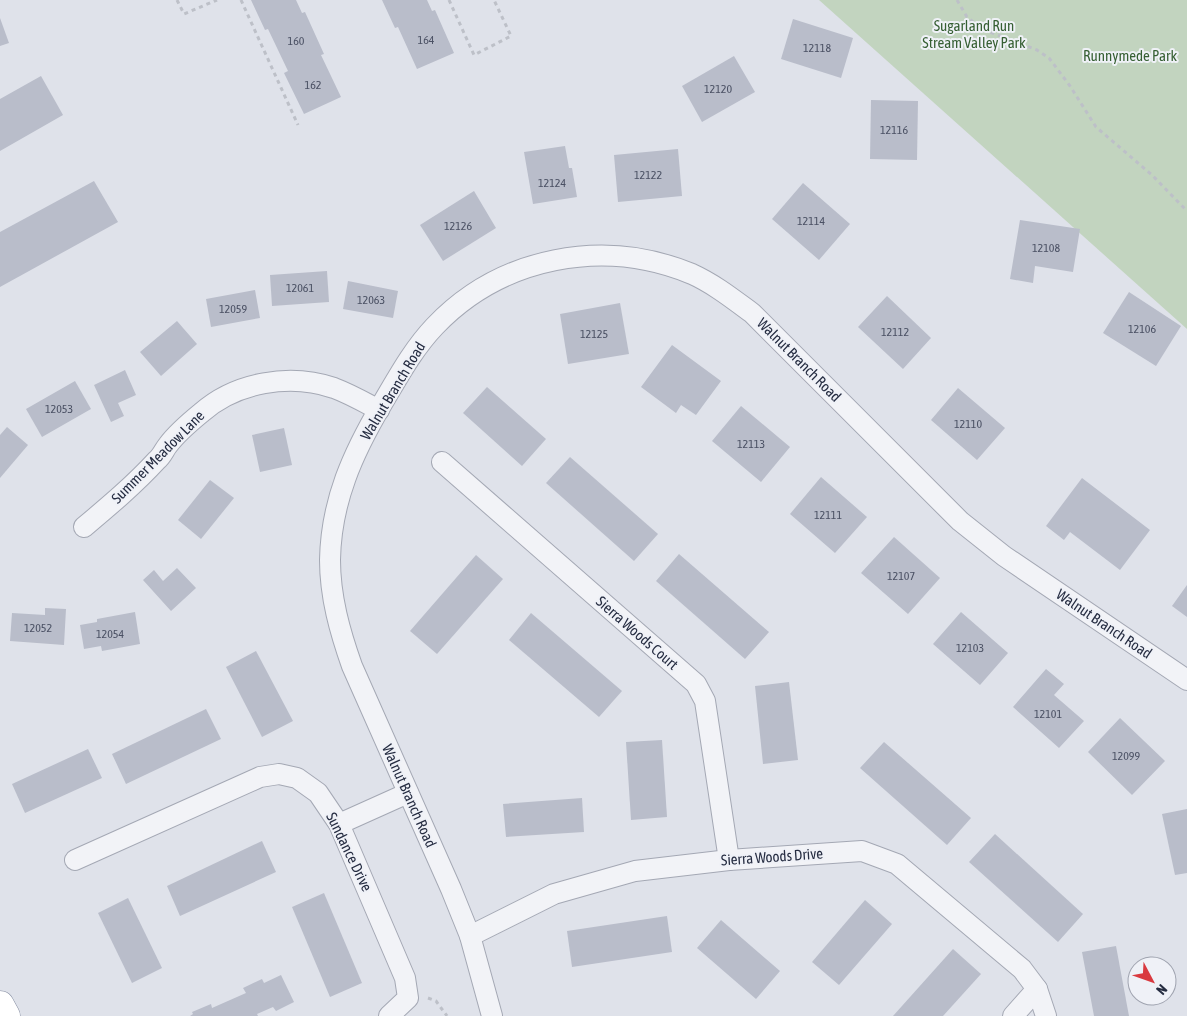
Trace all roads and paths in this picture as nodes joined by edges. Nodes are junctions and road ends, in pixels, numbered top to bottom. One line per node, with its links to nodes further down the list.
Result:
1 (177, 0): 2 (path)
2 (217, 0)
3 (242, 0): 7 (path)
4 (450, 0): 5 (path)
5 (494, 0)
6 (957, 0): 8 (path)
7 (298, 125)
8 (1187, 211)
9 (379, 410): 11 (street, Summer Meadow Lane); 12 (street, Walnut Branch Road); 13 (street, Walnut Branch Road)
10 (442, 462): 16 (street, Sierra Woods Court)
11 (84, 527)
12 (1187, 680)
13 (408, 793): 14 (street); 17 (street, Walnut Branch Road)
14 (339, 824): 15 (street, Sundance Drive); 21 (street, Sundance Drive)
15 (75, 860)
16 (729, 860): 17 (street, Sierra Woods Drive); 18 (street, Sierra Woods Drive)
17 (470, 936): 22 (street, Walnut Branch Road)
18 (1037, 990): 23 (street); 24 (street, Sierra Woods Drive)
19 (0, 1005): 20 (highway)
20 (6, 1016)
21 (389, 1016)
22 (492, 1016)
23 (1013, 1016)
24 (1046, 1016)

